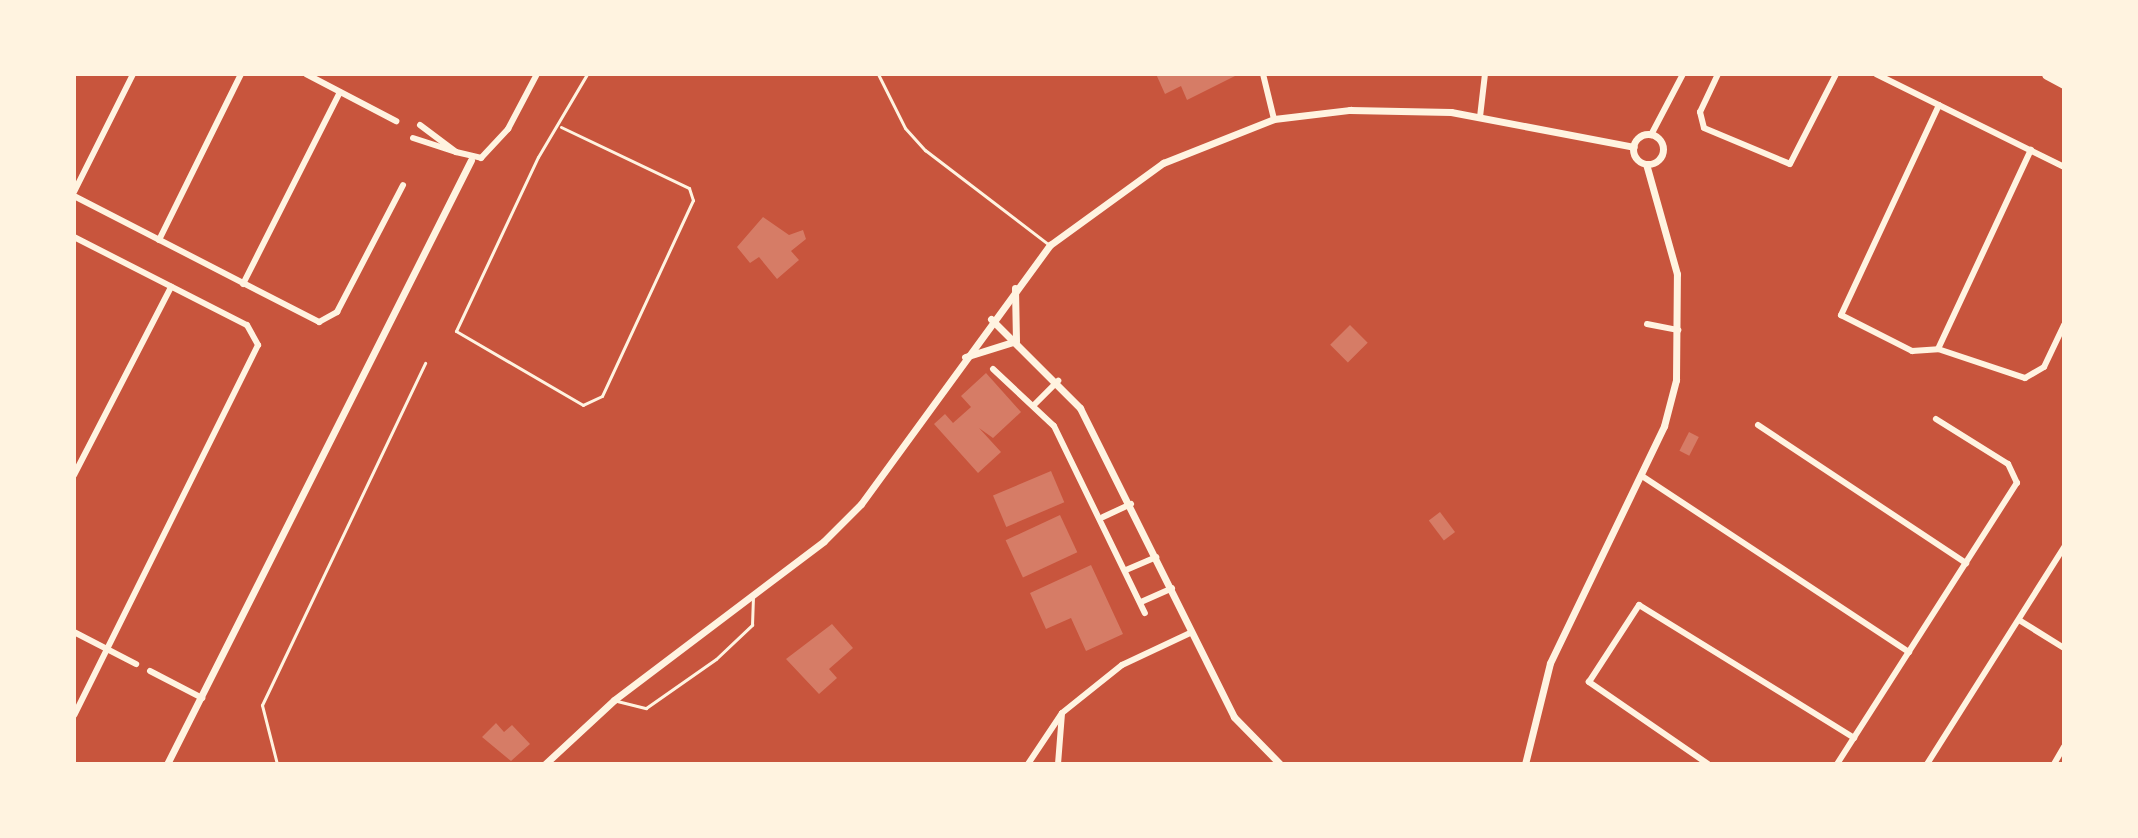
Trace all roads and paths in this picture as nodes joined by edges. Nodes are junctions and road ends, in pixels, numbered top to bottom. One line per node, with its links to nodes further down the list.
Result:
1 (133, 74): 31 (street)
2 (241, 74): 33 (street)
3 (306, 74): 15 (street)
4 (537, 74): 27 (street)
5 (587, 74): 21 (lane)
6 (878, 74): 34 (lane)
7 (1263, 74): 18 (street)
8 (1485, 74): 17 (street)
9 (1683, 74): 22 (street)
10 (1718, 74): 11 (street)
11 (1836, 74)
12 (1876, 74): 16 (street)
13 (2047, 74): 14 (highway)
14 (2064, 83)
15 (340, 92): 19 (street); 35 (street)
16 (1939, 105): 25 (street); 43 (street)
17 (1480, 117): 18 (street); 24 (street)
18 (1274, 119): 34 (street)
19 (396, 121)
20 (420, 125): 26 (street)
21 (561, 127): 21 (lane)
22 (1651, 135): 24 (street); 28 (street)
23 (413, 138): 26 (street)
24 (1634, 147): 28 (street)
25 (2031, 150): 29 (street); 43 (street)
26 (456, 152): 27 (street)
27 (471, 160): 71 (street)
28 (1646, 164): 41 (street)
29 (2064, 167)
30 (403, 185): 35 (street)
31 (74, 194): 33 (street)
32 (75, 239): 37 (street)
33 (159, 240): 35 (street)
34 (1050, 245): 36 (street)
35 (243, 284)
36 (1015, 286): 38 (street); 42 (street)
37 (171, 287): 51 (street); 67 (street)
38 (991, 319): 42 (street); 44 (street)
39 (1647, 324): 41 (street)
40 (2064, 325): 43 (street)
41 (1680, 330): 52 (street)
42 (1016, 341): 44 (street); 47 (street)
43 (1938, 349)
44 (963, 358): 60 (street)
45 (425, 363): 78 (lane)
46 (993, 369): 48 (street)
47 (1058, 381): 48 (street); 53 (street)
48 (1035, 404): 54 (street)
49 (1936, 419): 57 (street)
50 (1758, 425): 57 (street)
51 (74, 475)
52 (1642, 476): 68 (street); 83 (street)
53 (1131, 504): 54 (street); 56 (street)
54 (1103, 517): 58 (street)
55 (2064, 547): 63 (street)
56 (1157, 557): 58 (street); 59 (street)
57 (1966, 563): 68 (street)
58 (1126, 570): 61 (street)
59 (1172, 588): 61 (street); 65 (street)
60 (753, 596): 72 (street); 72 (lane)
61 (1141, 602): 62 (street)
62 (1145, 613)
63 (2019, 620): 66 (street); 86 (street)
64 (74, 632): 67 (street)
65 (1192, 632): 73 (street); 82 (street)
66 (2064, 648)
67 (108, 649): 69 (street); 74 (street)
68 (1909, 652): 75 (street)
69 (136, 664)
70 (150, 671): 71 (street)
71 (202, 698): 77 (street)
72 (614, 700): 79 (street)
73 (1062, 713): 80 (street); 81 (street)
74 (74, 715)
75 (1854, 738): 84 (street); 85 (street)
76 (2064, 747): 87 (street)
77 (167, 764)
78 (277, 764)
79 (545, 764)
80 (1028, 764)
81 (1058, 764)
82 (1280, 764)
83 (1525, 764)
84 (1708, 764)
85 (1837, 764)
86 (1927, 764)
87 (2054, 764)

